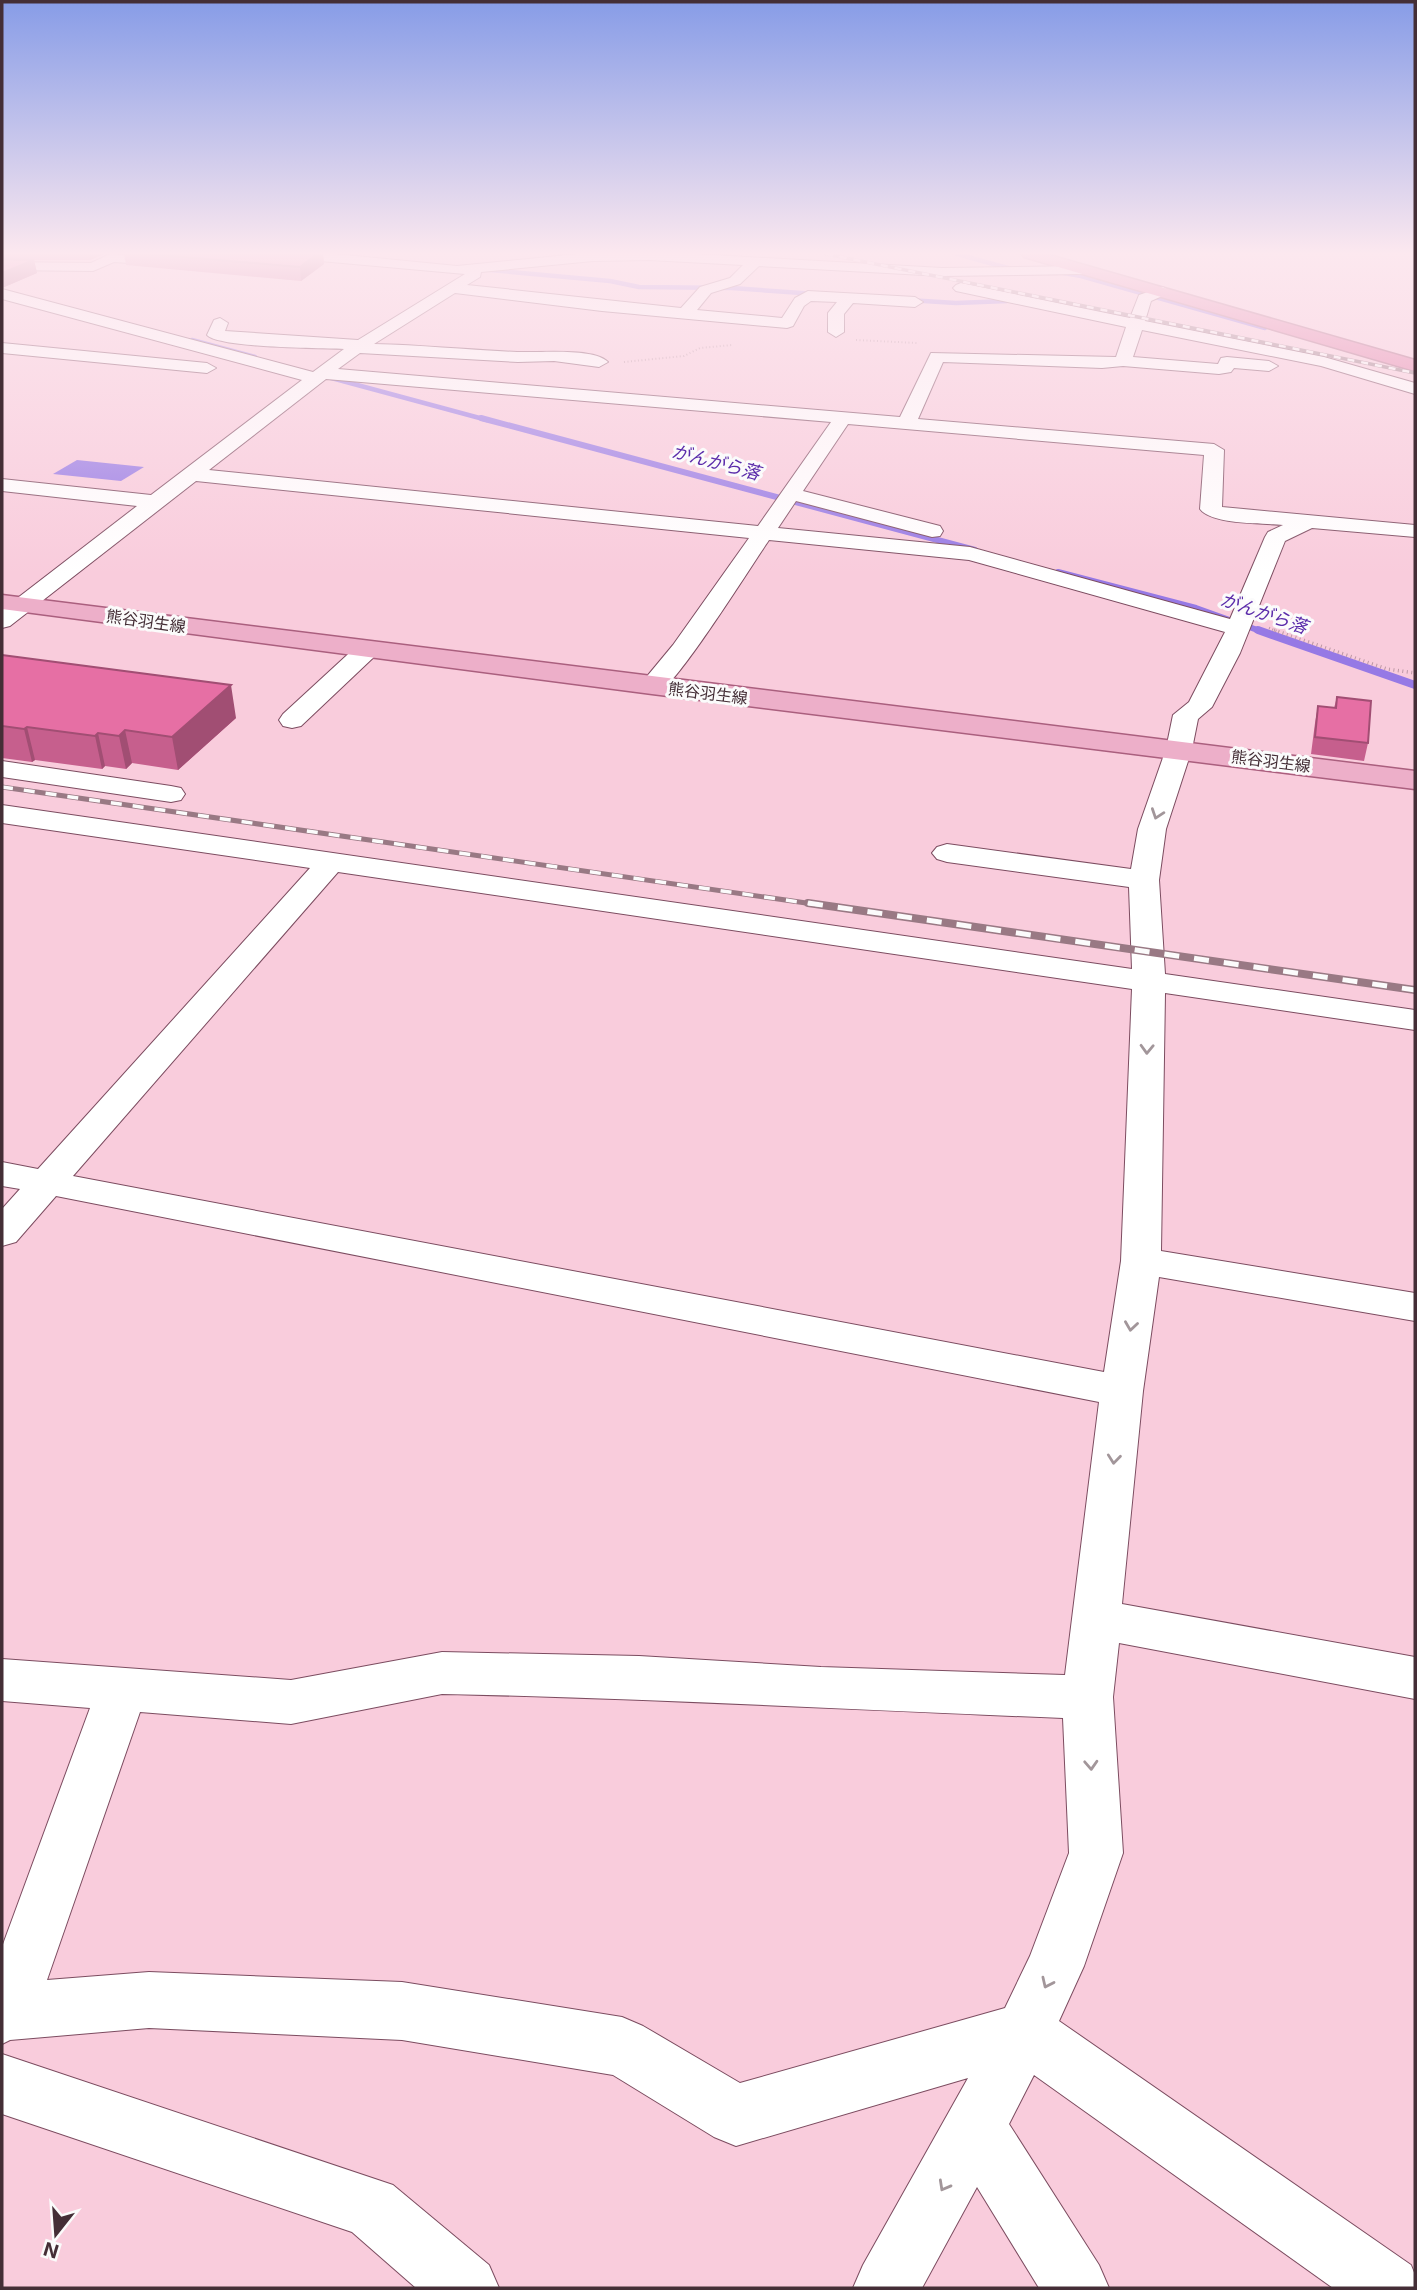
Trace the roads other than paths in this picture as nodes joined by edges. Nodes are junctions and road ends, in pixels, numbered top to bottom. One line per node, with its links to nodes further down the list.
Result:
1 (153, 361): 11 (street)
2 (267, 361): 11 (street)
3 (338, 361): 11 (street)
4 (590, 361): 9 (street)
5 (935, 361): 15 (street)
6 (1043, 361): 7 (street)
7 (1124, 361): 12 (street)
8 (1318, 361): 12 (street)
9 (599, 362)
10 (1412, 363): 12 (street)
11 (319, 375): 14 (street); 16 (street)
12 (1377, 377): 13 (street)
13 (1415, 389)
14 (844, 417): 15 (street); 19 (street)
15 (907, 423): 20 (street)
16 (193, 470): 18 (street); 19 (street)
17 (2, 485): 18 (street)
18 (153, 502): 24 (street)
19 (780, 510): 22 (street); 22 (street); 28 (street)
20 (1307, 522): 21 (street); 25 (street)
21 (1405, 530): 23 (street)
22 (978, 550): 25 (street)
23 (1401, 552)
24 (13, 603): 26 (street); 27 (main road, 熊谷羽生線)
25 (1242, 619): 30 (street)
26 (2, 621)
27 (367, 650): 28 (main road, 熊谷羽生線); 29 (street)
28 (652, 686): 30 (main road, 熊谷羽生線)
29 (292, 720)
30 (1179, 749): 32 (main road, 熊谷羽生線); 37 (street, one-way to 37)
31 (2, 769): 33 (street)
32 (1415, 780)
33 (171, 794)
34 (2, 814): 36 (street)
35 (947, 853): 37 (street)
36 (330, 863): 38 (street); 41 (street)
37 (1144, 880): 38 (street)
38 (1149, 981): 39 (street); 43 (street, one-way to 43)
39 (1415, 1020)
40 (2, 1174): 41 (street)
41 (47, 1183): 42 (street); 45 (street)
42 (2, 1233)
43 (1141, 1261): 44 (street); 45 (street, one-way to 45)
44 (1415, 1307)
45 (1122, 1391): 46 (street, one-way to 46)
46 (1096, 1619): 47 (street); 50 (street)
47 (1415, 1678)
48 (2, 1680): 49 (street)
49 (122, 1688): 50 (street); 51 (street)
50 (1088, 1697): 52 (street, one-way to 52)
51 (5, 2013): 52 (street)
52 (1024, 2032): 54 (street); 58 (street)
53 (2, 2085): 55 (street)
54 (975, 2126): 56 (street, one-way to 56); 57 (street)
55 (466, 2288)
56 (886, 2288)
57 (1076, 2288)
58 (1388, 2288)

